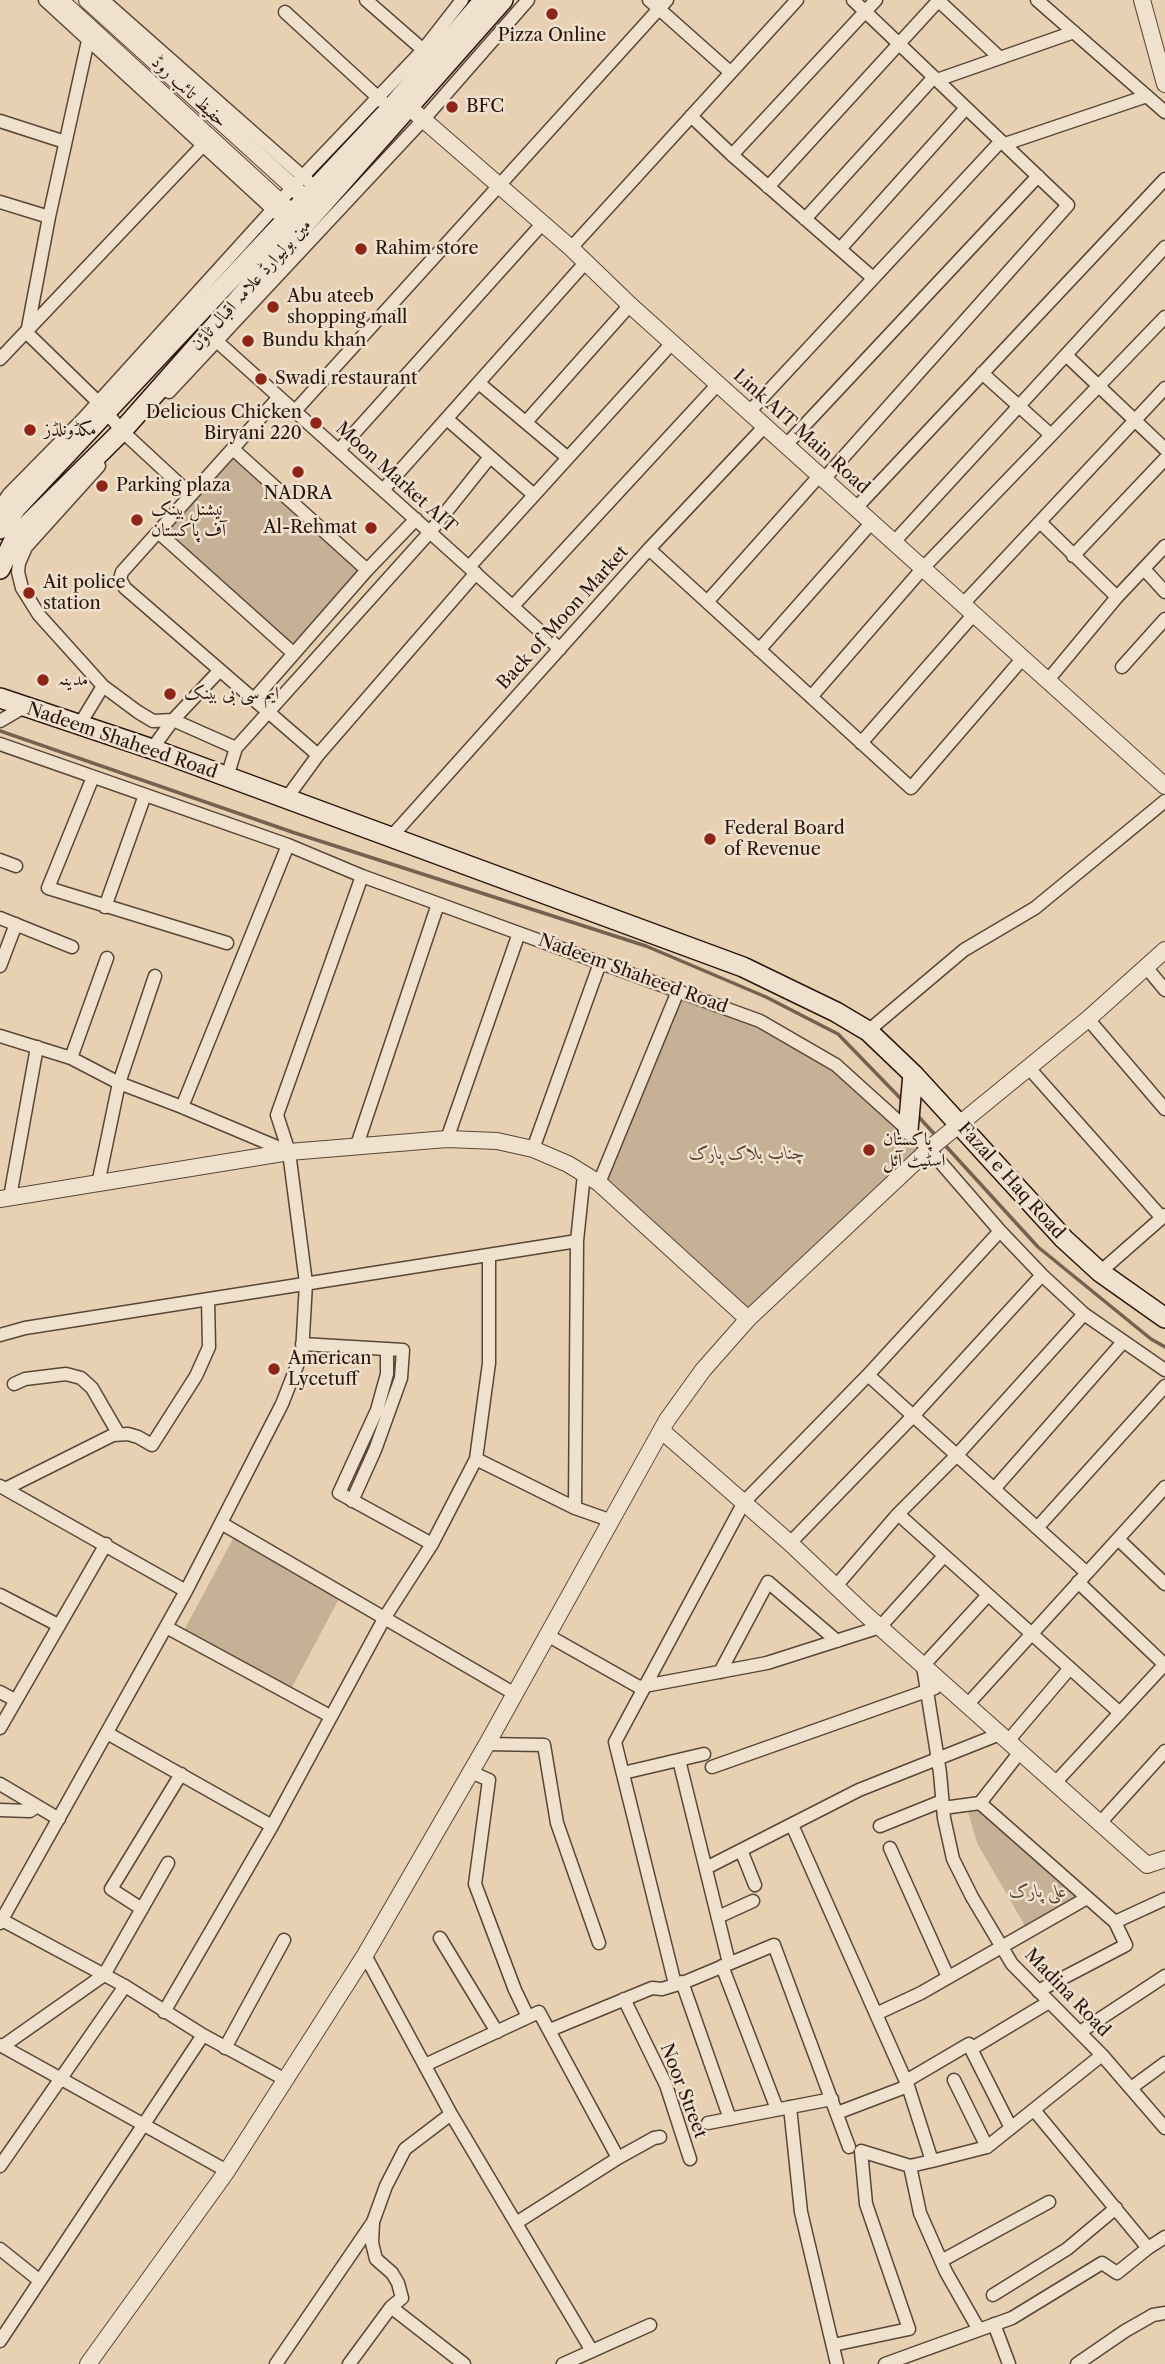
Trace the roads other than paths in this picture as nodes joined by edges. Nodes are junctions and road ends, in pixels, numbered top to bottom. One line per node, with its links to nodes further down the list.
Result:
1 (45, 0): 20 (street)
2 (60, 0): 20 (street, حفیظ تائب روڈ)
3 (87, 0): 24 (street, حفیظ تائب روڈ)
4 (103, 0): 43 (street)
5 (366, 0): 22 (street)
6 (462, 0): 22 (street)
7 (484, 0): 22 (main road, مین بولیوارڈ علامہ اقبال ٹاؤن)
8 (503, 0): 30 (main road, مین بولیوارڈ علامہ اقبال ٹاؤن)
9 (528, 0): 30 (street)
10 (797, 0): 25 (street)
11 (853, 0): 18 (street)
12 (876, 0): 18 (street)
13 (939, 0): 21 (street); 23 (street)
14 (1037, 0): 19 (street)
15 (1142, 0): 28 (street)
16 (658, 3): 25 (street); 41 (street)
17 (285, 12): 30 (street)
18 (865, 12): 21 (street); 38 (street)
19 (1074, 32): 23 (street); 29 (street)
20 (89, 33): 26 (street, حفیظ تائب روڈ); 35 (street); 36 (street)
21 (899, 44): 27 (street); 42 (street)
22 (429, 55): 30 (main road, مین بولیوارڈ علامہ اقبال ٹاؤن)
23 (1000, 58): 27 (street)
24 (156, 63): 26 (street); 43 (street, حفیظ تائب روڈ)
25 (730, 72): 33 (street)
26 (144, 76): 36 (street, حفیظ تائب روڈ)
27 (935, 78): 31 (street); 46 (street)
28 (1165, 84)
29 (1147, 96): 32 (street); 37 (street)
30 (400, 108): 41 (street, Link AIT Main Road); 43 (main road, مین بولیوارڈ علامہ اقبال ٹاؤن); 56 (main road, مین بولیوارڈ علامہ اقبال ٹاؤن)
31 (966, 108): 37 (street); 50 (street)
32 (1165, 112)
33 (691, 116): 38 (street); 49 (street)
34 (0, 121): 35 (street)
35 (65, 142): 45 (street)
36 (206, 142): 43 (street, حفیظ تائب روڈ); 55 (street)
37 (1003, 143): 39 (street); 52 (street)
38 (732, 155): 42 (street)
39 (1038, 176): 76 (street); 83 (street)
40 (1165, 179): 60 (street)
41 (498, 185): 47 (street, Link AIT Main Road); 68 (street)
42 (768, 187): 46 (street)
43 (293, 199): 67 (main road, مین بولیوارڈ علامہ اقبال ٹاؤن)
44 (0, 202): 45 (street)
45 (49, 217): 55 (street)
46 (806, 219): 50 (street)
47 (542, 223): 49 (street, Link AIT Main Road); 79 (street)
48 (1165, 247): 58 (street)
49 (571, 248): 51 (street, Link AIT Main Road)
50 (840, 249): 52 (street)
51 (585, 263): 53 (street, Link AIT Main Road); 61 (street)
52 (873, 278): 69 (street)
53 (630, 305): 57 (street, Link AIT Main Road); 72 (street)
54 (1165, 317): 63 (street)
55 (27, 333): 59 (street); 67 (street)
56 (212, 338): 65 (street, Moon Market AIT); 74 (main road, مین بولیوارڈ علامہ اقبال ٹاؤن)
57 (672, 343): 62 (street, Link AIT Main Road); 81 (street)
58 (1066, 355): 63 (street); 66 (street)
59 (0, 359)
60 (982, 373): 66 (street); 90 (street)
61 (480, 384): 70 (street); 72 (street)
62 (719, 384): 69 (street, Link AIT Main Road); 109 (street)
63 (1099, 386): 71 (street); 75 (street)
64 (1165, 388): 71 (street)
65 (279, 397): 68 (street, Moon Market AIT); 77 (street)
66 (1018, 406): 75 (street); 97 (street)
67 (102, 407): 74 (street); 84 (main road, مین بولیوارڈ علامہ اقبال ٹاؤن); 86 (street)
68 (295, 411): 79 (street, Moon Market AIT)
69 (750, 411): 73 (street, Link AIT Main Road)
70 (447, 419): 80 (street); 85 (street)
71 (1135, 421): 78 (street); 93 (street)
72 (526, 422): 81 (street)
73 (765, 426): 76 (street, Link AIT Main Road); 99 (street, Back of Moon Market)
74 (124, 433): 87 (street); 105 (main road, مین بولیوارڈ علامہ اقبال ٹاؤن)
75 (1051, 435): 101 (street)
76 (786, 445): 83 (street, Link AIT Main Road)
77 (233, 449): 87 (street); 103 (street)
78 (1165, 449)
79 (338, 450): 85 (street, Moon Market AIT)
80 (490, 457): 88 (street); 96 (street)
81 (568, 458): 88 (street)
82 (1165, 459): 100 (street)
83 (822, 477): 90 (street, Link AIT Main Road); 108 (street)
84 (36, 488): 86 (street); 94 (main road, مین بولیوارڈ علامہ اقبال ٹاؤن)
85 (383, 490): 91 (street, Moon Market AIT)
86 (4, 495): 89 (street)
87 (191, 495): 95 (street)
88 (534, 495): 104 (street)
89 (0, 507)
90 (856, 508): 92 (street, Link AIT Main Road)
91 (416, 519): 96 (street, Moon Market AIT); 103 (street)
92 (872, 522): 97 (street, Link AIT Main Road); 113 (street)
93 (1040, 522): 100 (street); 110 (street)
94 (0, 529)
95 (158, 532): 114 (street); 117 (street)
96 (429, 532): 104 (street, Moon Market AIT); 124 (street)
97 (894, 542): 101 (street, Link AIT Main Road)
98 (1165, 546): 102 (street)
99 (649, 549): 108 (street); 112 (street, Back of Moon Market)
100 (1073, 556): 107 (street)
101 (923, 568): 110 (street, Link AIT Main Road); 120 (street)
102 (1143, 569): 106 (street); 107 (street)
103 (367, 570): 114 (street)
104 (472, 570): 109 (street, Moon Market AIT); 132 (street)
105 (6, 571): 119 (street)
106 (1165, 592)
107 (1117, 597): 118 (street)
108 (707, 602): 113 (street)
109 (513, 606): 112 (street, Moon Market AIT)
110 (968, 609): 115 (street, Link AIT Main Road); 128 (street)
111 (1165, 619): 116 (street)
112 (560, 649): 139 (street, Back of Moon Market)
113 (760, 650): 120 (street)
114 (293, 653): 122 (street)
115 (1023, 658): 118 (street, Link AIT Main Road); 128 (street)
116 (1122, 667)
117 (220, 670): 122 (street); 126 (street)
118 (1048, 680): 135 (street, Link AIT Main Road)
119 (103, 686): 126 (street); 127 (street)
120 (811, 697): 128 (street)
121 (0, 698): 123 (main road, Nadeem Shaheed Road)
122 (255, 698): 124 (street)
123 (24, 707): 125 (street); 127 (main road, Nadeem Shaheed Road)
124 (268, 710): 130 (street); 132 (street)
125 (3, 720)
126 (173, 720): 130 (street); 131 (street)
127 (80, 724): 131 (main road, Nadeem Shaheed Road)
128 (861, 743)
129 (0, 744): 133 (street, Nadeem Shaheed Road)
130 (236, 748): 134 (street)
131 (155, 750): 134 (main road, Nadeem Shaheed Road)
132 (318, 755): 137 (street)
133 (93, 776): 136 (street, Nadeem Shaheed Road); 145 (street)
134 (227, 777): 137 (main road, Nadeem Shaheed Road)
135 (1165, 786)
136 (145, 795): 140 (street, Nadeem Shaheed Road); 145 (street)
137 (286, 799): 139 (main road, Nadeem Shaheed Road)
138 (1165, 801): 160 (street)
139 (391, 837): 160 (main road, Nadeem Shaheed Road)
140 (288, 845): 143 (street, Nadeem Shaheed Road); 167 (street)
141 (0, 860): 142 (street)
142 (16, 866)
143 (362, 876): 144 (street, Nadeem Shaheed Road); 175 (street)
144 (438, 904): 148 (street, Nadeem Shaheed Road); 172 (street)
145 (105, 907): 149 (street)
146 (0, 918): 147 (street)
147 (16, 924): 150 (street); 154 (street)
148 (519, 933): 153 (street, Nadeem Shaheed Road); 171 (street)
149 (227, 943)
150 (72, 947)
151 (1165, 950): 155 (street)
152 (107, 958): 163 (street)
153 (600, 963): 158 (street, Nadeem Shaheed Road); 174 (street)
154 (0, 966)
155 (1146, 967): 157 (street); 159 (street)
156 (155, 976): 166 (street)
157 (1165, 990)
158 (678, 991): 170 (street, Nadeem Shaheed Road); 177 (street)
159 (1088, 1019): 164 (street); 168 (street)
160 (868, 1031): 165 (main road, Fazal e Haq Road)
161 (0, 1036): 162 (street)
162 (37, 1047): 163 (street); 179 (street)
163 (71, 1058): 166 (street)
164 (1028, 1067): 169 (street); 180 (street)
165 (913, 1074): 169 (main road, Fazal e Haq Road); 170 (main road)
166 (119, 1083): 167 (street); 178 (street)
167 (182, 1107): 175 (street)
168 (1165, 1109)
169 (956, 1126): 173 (street); 184 (main road, Fazal e Haq Road)
170 (909, 1128): 173 (street, Nadeem Shaheed Road)
171 (447, 1139): 172 (street); 174 (street)
172 (357, 1145): 175 (street)
173 (931, 1147): 181 (street, Nadeem Shaheed Road); 190 (street)
174 (533, 1149): 176 (street)
175 (289, 1152): 178 (street); 186 (street)
176 (584, 1174): 177 (street); 182 (street)
177 (599, 1183): 190 (street)
178 (98, 1184): 179 (street)
179 (5, 1198)
180 (1163, 1216): 184 (street)
181 (1000, 1231): 185 (street, Nadeem Shaheed Road); 195 (street)
182 (577, 1241): 183 (street); 207 (street)
183 (489, 1256): 186 (street); 202 (street)
184 (1100, 1272): 189 (main road, Fazal e Haq Road)
185 (1042, 1275): 188 (street, Nadeem Shaheed Road); 198 (street)
186 (306, 1283): 187 (street); 193 (street)
187 (208, 1299): 191 (street); 200 (street)
188 (1084, 1314): 192 (street, Nadeem Shaheed Road); 201 (street)
189 (1164, 1317)
190 (748, 1319): 199 (street)
191 (0, 1335)
192 (1123, 1342): 194 (street, Nadeem Shaheed Road); 205 (street)
193 (302, 1343): 210 (street); 215 (street)
194 (1165, 1370)
195 (868, 1375): 198 (street); 206 (street)
196 (14, 1384): 200 (street)
197 (1165, 1386): 211 (street)
198 (914, 1415): 201 (street); 213 (street)
199 (662, 1431): 206 (street); 209 (street)
200 (118, 1433): 204 (street)
201 (957, 1455): 205 (street); 208 (street)
202 (477, 1459): 207 (street); 215 (street)
203 (1165, 1487): 212 (street)
204 (3, 1488): 214 (street)
205 (994, 1489): 211 (street)
206 (744, 1502): 213 (street); 235 (street)
207 (575, 1507): 209 (street)
208 (898, 1514): 216 (street); 219 (street)
209 (612, 1521): 228 (street)
210 (221, 1523): 220 (street); 223 (street)
211 (1037, 1528): 217 (street)
212 (1118, 1539): 217 (street); 218 (street)
213 (790, 1543): 219 (street)
214 (106, 1544): 220 (street); 224 (street)
215 (432, 1544): 223 (street)
216 (944, 1556): 222 (street); 226 (street)
217 (1083, 1578): 227 (street); 230 (street)
218 (1164, 1580)
219 (836, 1586): 226 (street)
220 (186, 1591): 225 (street)
221 (0, 1595): 224 (street)
222 (988, 1595): 227 (street); 231 (street)
223 (384, 1617): 238 (street); 242 (street)
224 (58, 1625): 239 (street)
225 (166, 1627): 242 (street); 244 (street)
226 (880, 1627): 229 (street); 231 (street)
227 (1032, 1633): 232 (street); 240 (street)
228 (547, 1635): 235 (street); 238 (street)
229 (837, 1640): 233 (street); 233 (street)
230 (1165, 1664): 241 (street)
231 (923, 1666): 234 (street); 236 (street, Madina Road)
232 (1070, 1668): 241 (street); 245 (street)
233 (720, 1672): 235 (street)
234 (945, 1685): 236 (street); 240 (street)
235 (647, 1686): 253 (street)
236 (927, 1690): 250 (street, Madina Road); 251 (street)
237 (0, 1692): 239 (street)
238 (515, 1694): 246 (street)
239 (15, 1700): 243 (street)
240 (968, 1704): 245 (street)
241 (1120, 1713): 255 (street)
242 (330, 1716): 264 (street)
243 (0, 1728)
244 (107, 1733): 254 (street); 261 (street)
245 (1009, 1742): 250 (street); 255 (street); 257 (street)
246 (487, 1744): 252 (street); 282 (street)
247 (1165, 1751): 262 (street)
248 (704, 1754): 249 (street)
249 (678, 1760): 253 (street); 271 (street)
250 (938, 1760): 258 (street, Madina Road); 263 (street)
251 (712, 1767)
252 (471, 1772): 284 (street); 296 (street)
253 (623, 1773): 289 (street)
254 (181, 1774): 264 (street); 276 (street)
255 (1055, 1783): 262 (street)
256 (0, 1784): 259 (street)
257 (980, 1803): 258 (street); 273 (street)
258 (943, 1804): 265 (street); 283 (street, Madina Road)
259 (37, 1806): 260 (street); 261 (street)
260 (0, 1810)
261 (59, 1819): 278 (street)
262 (1100, 1823): 269 (street)
263 (792, 1825): 268 (street); 295 (street)
264 (272, 1826): 294 (street)
265 (880, 1826)
266 (890, 1848): 288 (street)
267 (1165, 1849): 269 (street)
268 (741, 1850): 271 (street); 272 (street)
269 (1159, 1861)
270 (168, 1863): 276 (street)
271 (706, 1868): 277 (street)
272 (755, 1885)
273 (1087, 1898): 279 (street); 283 (street)
274 (1165, 1899): 279 (street)
275 (753, 1900): 277 (street)
276 (142, 1909): 286 (street)
277 (718, 1917): 285 (street)
278 (1, 1922): 286 (street)
279 (1115, 1922): 291 (street)
280 (440, 1938): 298 (street)
281 (284, 1940): 302 (street)
282 (599, 1943)
283 (1001, 1946): 288 (street); 291 (street, Madina Road)
284 (365, 1955): 306 (street); 308 (street)
285 (726, 1965): 289 (street); 312 (street); 313 (street)
286 (104, 1975): 290 (street); 301 (street)
287 (1165, 1976): 299 (street)
288 (948, 1977): 295 (street)
289 (678, 1983): 292 (street); 317 (street)
290 (125, 1986): 294 (street); 307 (street)
291 (1038, 1991): 293 (street, Madina Road)
292 (624, 1999): 297 (street); 326 (street, Noor Street)
293 (1049, 2002): 299 (street, Madina Road); 303 (street)
294 (164, 2012): 300 (street)
295 (876, 2014): 310 (street)
296 (528, 2017): 297 (street); 298 (street)
297 (550, 2030): 325 (street)
298 (497, 2032): 306 (street)
299 (1080, 2032): 304 (street, Madina Road)
300 (202, 2035): 302 (street); 319 (street)
301 (1, 2045): 307 (street)
302 (225, 2048): 308 (street)
303 (971, 2049): 310 (street); 320 (street)
304 (1102, 2055): 311 (street, Madina Road); 314 (street)
305 (1165, 2063): 311 (street)
306 (425, 2065): 316 (street)
307 (61, 2079): 319 (street); 328 (street)
308 (286, 2080): 330 (street)
309 (954, 2080): 324 (street)
310 (907, 2083): 315 (street); 327 (street)
311 (1131, 2088): 321 (street, Madina Road)
312 (832, 2099): 313 (street); 315 (street)
313 (784, 2108): 317 (street); 347 (street)
314 (1034, 2110): 320 (street); 332 (street)
315 (837, 2113): 323 (street)
316 (451, 2115): 333 (street); 334 (street)
317 (730, 2119): 318 (street)
318 (708, 2123)
319 (143, 2126): 330 (street); 339 (street)
320 (1011, 2128): 324 (street)
321 (1165, 2128)
322 (660, 2137): 325 (street)
323 (849, 2147)
324 (987, 2147): 327 (street)
325 (618, 2158): 334 (street)
326 (690, 2159)
327 (932, 2161): 329 (street)
328 (0, 2166)
329 (910, 2166): 338 (street); 347 (street)
330 (227, 2171): 349 (street)
331 (1049, 2202): 338 (street)
332 (1116, 2208): 336 (street); 340 (street)
333 (373, 2222): 341 (street); 350 (street)
334 (516, 2223): 348 (street)
335 (1165, 2237): 336 (street)
336 (1149, 2248): 343 (street)
337 (0, 2249): 339 (street)
338 (941, 2261): 345 (street)
339 (40, 2281): 346 (street)
340 (993, 2295)
341 (391, 2307): 351 (street); 352 (street)
342 (1165, 2314): 357 (street)
343 (994, 2324): 345 (street); 356 (street)
344 (650, 2325): 348 (street)
345 (979, 2330): 355 (street)
346 (0, 2341)
347 (833, 2345): 354 (street)
348 (592, 2351): 353 (street)
349 (88, 2364)
350 (275, 2364)
351 (349, 2364)
352 (464, 2364)
353 (563, 2364)
354 (837, 2364)
355 (885, 2364)
356 (1009, 2364)
357 (1077, 2364)

